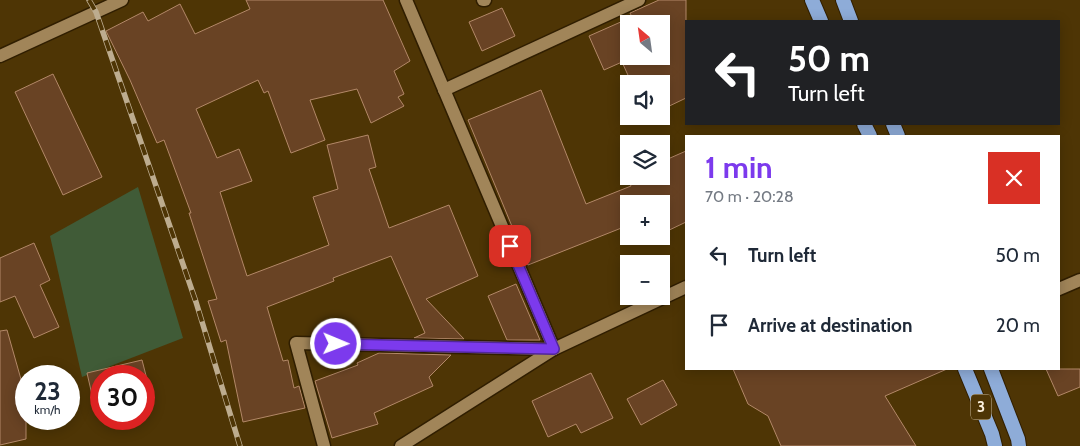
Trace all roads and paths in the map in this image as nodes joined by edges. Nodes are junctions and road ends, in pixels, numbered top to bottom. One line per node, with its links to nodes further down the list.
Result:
1 (122, 0): 8 (street)
2 (406, 0): 9 (street)
3 (639, 0): 9 (street)
4 (812, 0): 6 (highway)
5 (843, 0): 7 (highway)
6 (821, 20)
7 (852, 20)
8 (0, 56)
9 (444, 90): 13 (street)
10 (1080, 280): 12 (street)
11 (685, 287): 13 (street)
12 (1060, 289)
13 (554, 349): 17 (street); 18 (street)
14 (965, 370): 19 (highway, 3)
15 (991, 370): 16 (highway, 3)
16 (1020, 444)
17 (324, 446)
18 (401, 446)
19 (995, 446)

